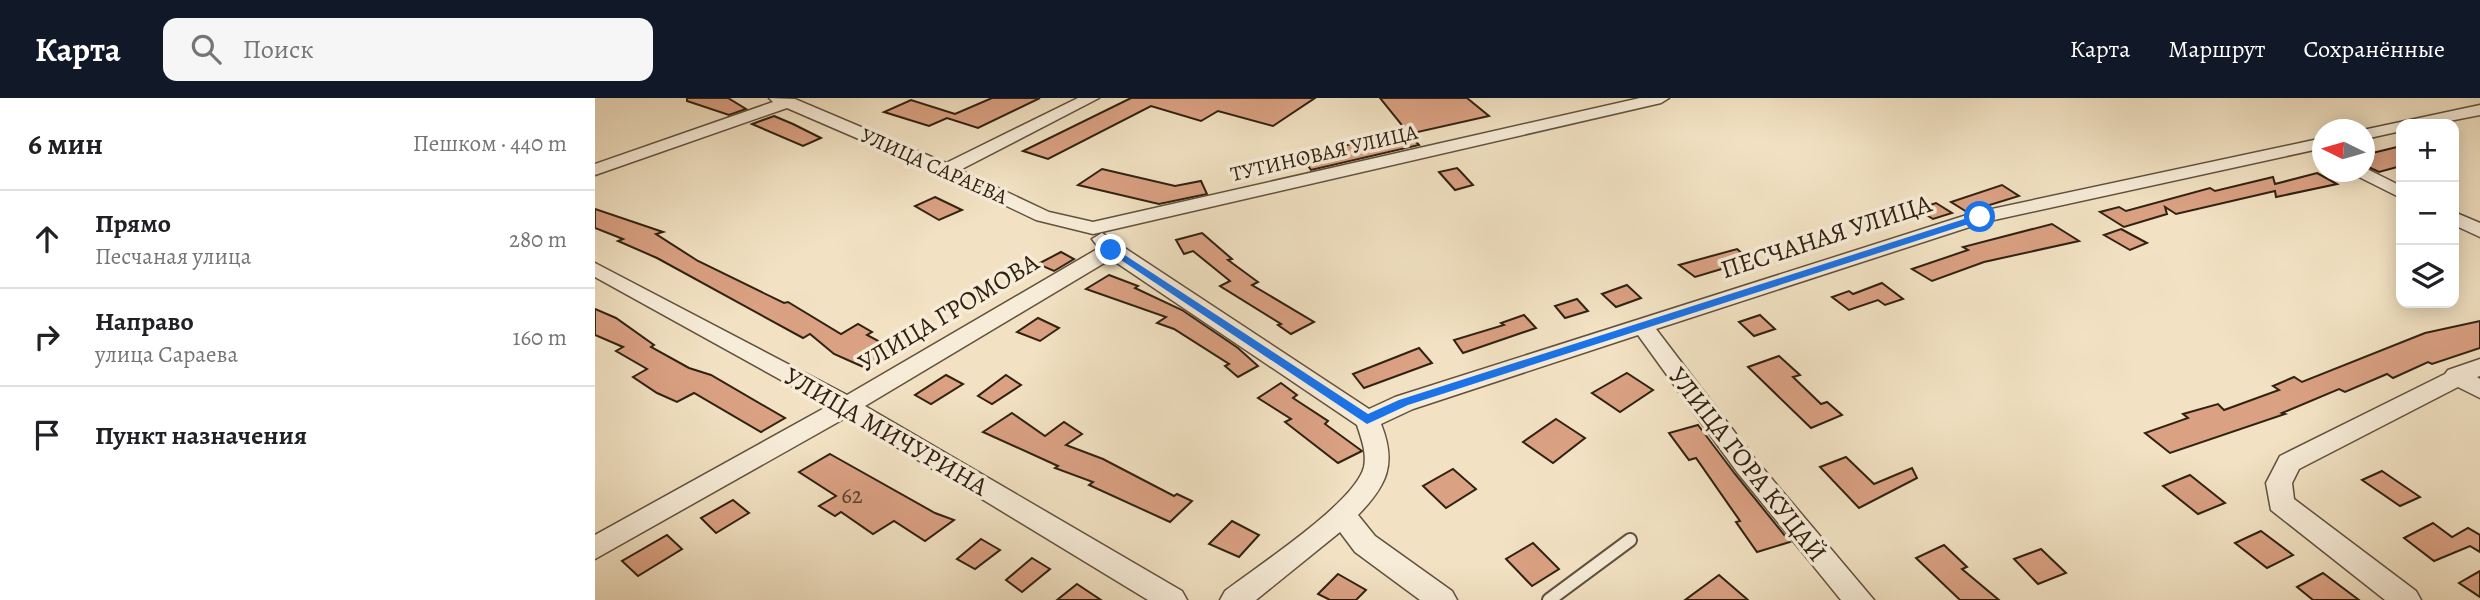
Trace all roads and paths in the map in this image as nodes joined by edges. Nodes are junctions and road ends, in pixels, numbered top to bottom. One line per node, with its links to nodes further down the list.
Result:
1 (1091, 98): 12 (street)
2 (1661, 98): 16 (street, ТУТИНОВАЯ УЛИЦА)
3 (2463, 98): 5 (street)
4 (783, 100): 11 (street); 12 (street, УЛИЦА САРАЕВА)
5 (2480, 103)
6 (2480, 110): 7 (street)
7 (2436, 119)
8 (2396, 127): 9 (street)
9 (2375, 132)
10 (2312, 147): 21 (street, ПЕСЧАНАЯ УЛИЦА)
11 (595, 170)
12 (946, 170): 17 (street, УЛИЦА САРАЕВА)
13 (2375, 180): 14 (street)
14 (2396, 191)
15 (2459, 220): 18 (street)
16 (1120, 222): 17 (street, УЛИЦА САРАЕВА)
17 (1093, 228): 19 (street)
18 (2480, 231)
19 (1111, 250): 24 (street, УЛИЦА ГРОМОВА); 25 (street)
20 (595, 269): 24 (street, УЛИЦА МИЧУРИНА)
21 (1641, 324): 25 (street, ПЕСЧАНАЯ УЛИЦА); 33 (street, УЛИЦА ГОРА КУЦАЙ)
22 (2468, 370): 23 (street); 34 (street)
23 (2480, 390)
24 (847, 406): 28 (street, УЛИЦА ГРОМОВА); 29 (street, УЛИЦА МИЧУРИНА)
25 (1359, 414): 26 (street)
26 (1342, 515): 30 (street); 31 (street)
27 (1630, 540): 32 (lane)
28 (595, 548)
29 (1172, 600)
30 (1235, 600)
31 (1442, 600)
32 (1549, 600)
33 (1859, 600)
34 (2406, 600)

